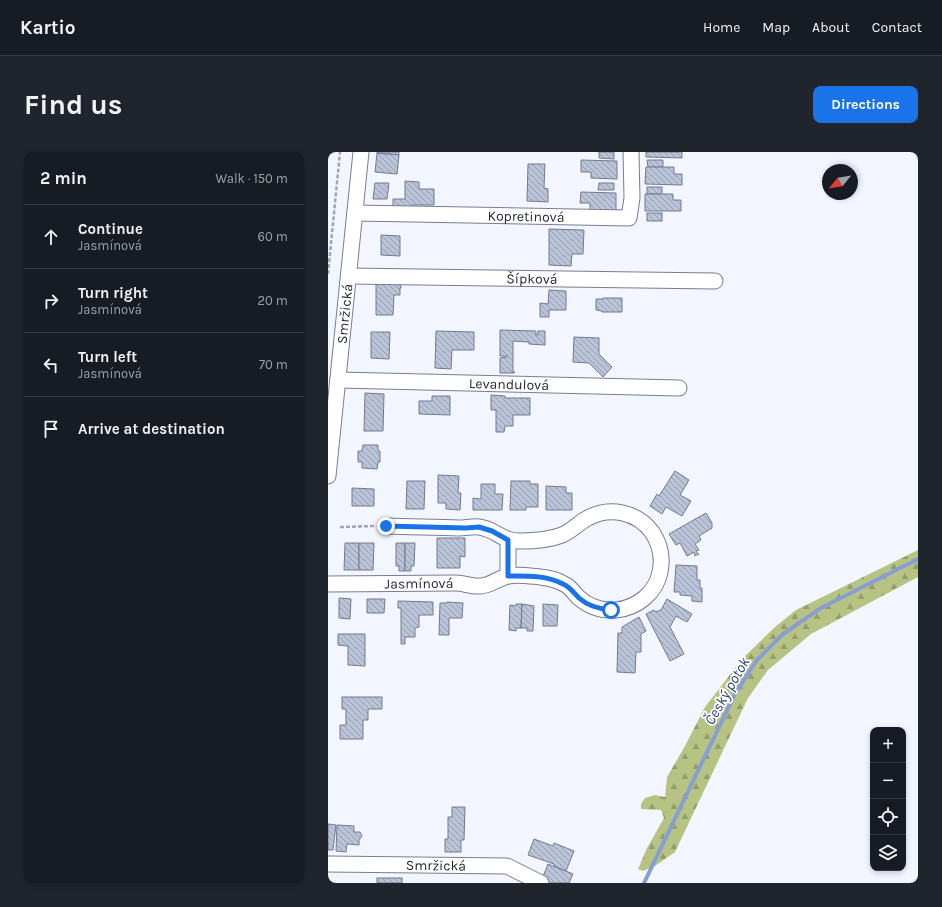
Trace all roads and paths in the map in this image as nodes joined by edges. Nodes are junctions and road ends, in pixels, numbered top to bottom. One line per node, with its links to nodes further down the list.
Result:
1 (340, 152): 5 (path)
2 (361, 152): 4 (street, Smržická)
3 (631, 152): 4 (street, Kopretinová)
4 (355, 214): 6 (street, Smržická)
5 (328, 274)
6 (349, 276): 7 (street, Šípková); 8 (street, Smržická)
7 (715, 281)
8 (338, 380): 9 (street, Levandulová); 10 (street, Smržická)
9 (679, 388)
10 (328, 476)
11 (386, 526): 12 (path); 13 (street, Jasmínová)
12 (340, 527)
13 (508, 540): 14 (street); 14 (street, Jasmínová)
14 (508, 576): 15 (street, Jasmínová)
15 (328, 584)
16 (328, 864): 17 (street, Smržická)
17 (541, 883)

